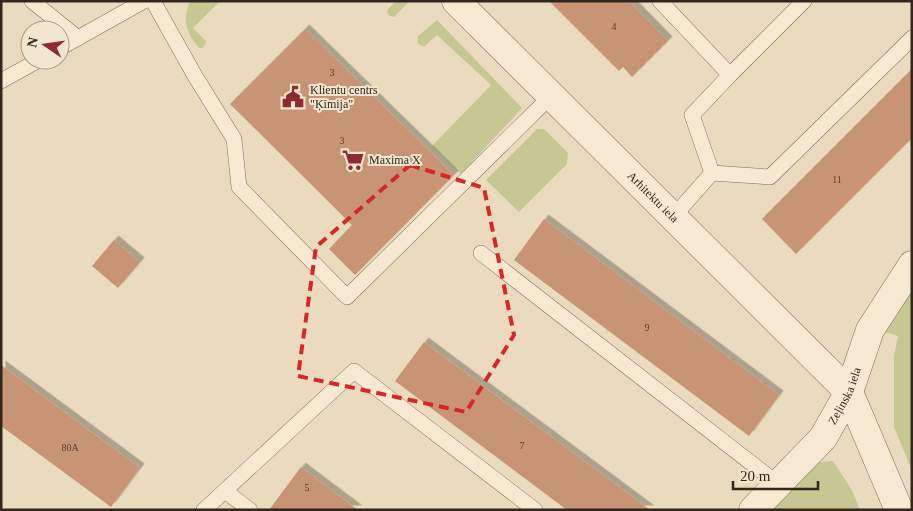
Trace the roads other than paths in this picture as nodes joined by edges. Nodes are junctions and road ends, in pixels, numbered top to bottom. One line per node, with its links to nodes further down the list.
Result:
1 (32, 1): 7 (lane)
2 (144, 1): 7 (lane)
3 (154, 1): 13 (lane)
4 (456, 1): 13 (street, Arhitektu iela)
5 (660, 1): 11 (lane)
6 (804, 1): 11 (lane)
7 (78, 38): 9 (lane)
8 (912, 38): 14 (lane)
9 (70, 42)
10 (21, 70): 12 (lane)
11 (730, 74): 14 (lane)
12 (1, 81)
13 (551, 96): 15 (street, Arhitektu iela)
14 (712, 174): 15 (lane)
15 (673, 217): 18 (street, Arhitektu iela)
16 (481, 253): 19 (lane)
17 (912, 265): 18 (street, Zeļinska iela)
18 (849, 392): 19 (street, Zeļinska iela); 25 (street)
19 (778, 484): 24 (street, Zeļinska iela)
20 (226, 491): 21 (lane); 22 (lane); 23 (lane)
21 (204, 510)
22 (250, 510)
23 (534, 510)
24 (753, 510)
25 (899, 510)

